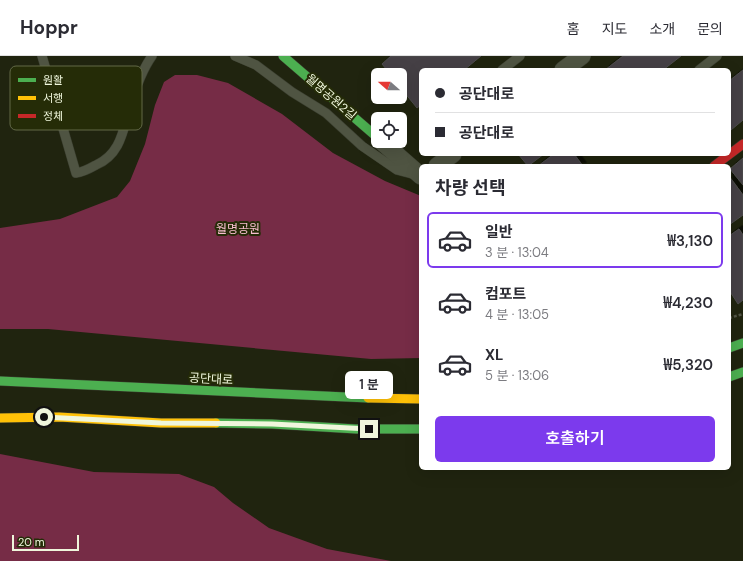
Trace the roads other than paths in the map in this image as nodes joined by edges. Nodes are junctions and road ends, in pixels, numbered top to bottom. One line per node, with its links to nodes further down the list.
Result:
1 (42, 56): 8 (lane)
2 (152, 56): 12 (lane)
3 (235, 56): 24 (lane)
4 (283, 56): 15 (street, 월명공원2길)
5 (520, 56): 9 (lane)
6 (582, 56): 10 (street)
7 (717, 56): 11 (lane)
8 (45, 66)
9 (505, 68)
10 (566, 68)
11 (702, 68)
12 (142, 76)
13 (64, 130): 14 (lane)
14 (124, 130)
15 (371, 132)
16 (743, 144): 18 (street)
17 (389, 148): 23 (street)
18 (731, 150)
19 (450, 156): 21 (street)
20 (725, 156): 22 (street)
21 (440, 164)
22 (716, 164)
23 (419, 174)
24 (419, 176)
25 (743, 343): 26 (street)
26 (731, 347)
27 (743, 372): 28 (street)
28 (731, 376)
29 (0, 381): 30 (street, 공단대로)
30 (419, 399)
31 (0, 418): 32 (street)
32 (419, 429)

